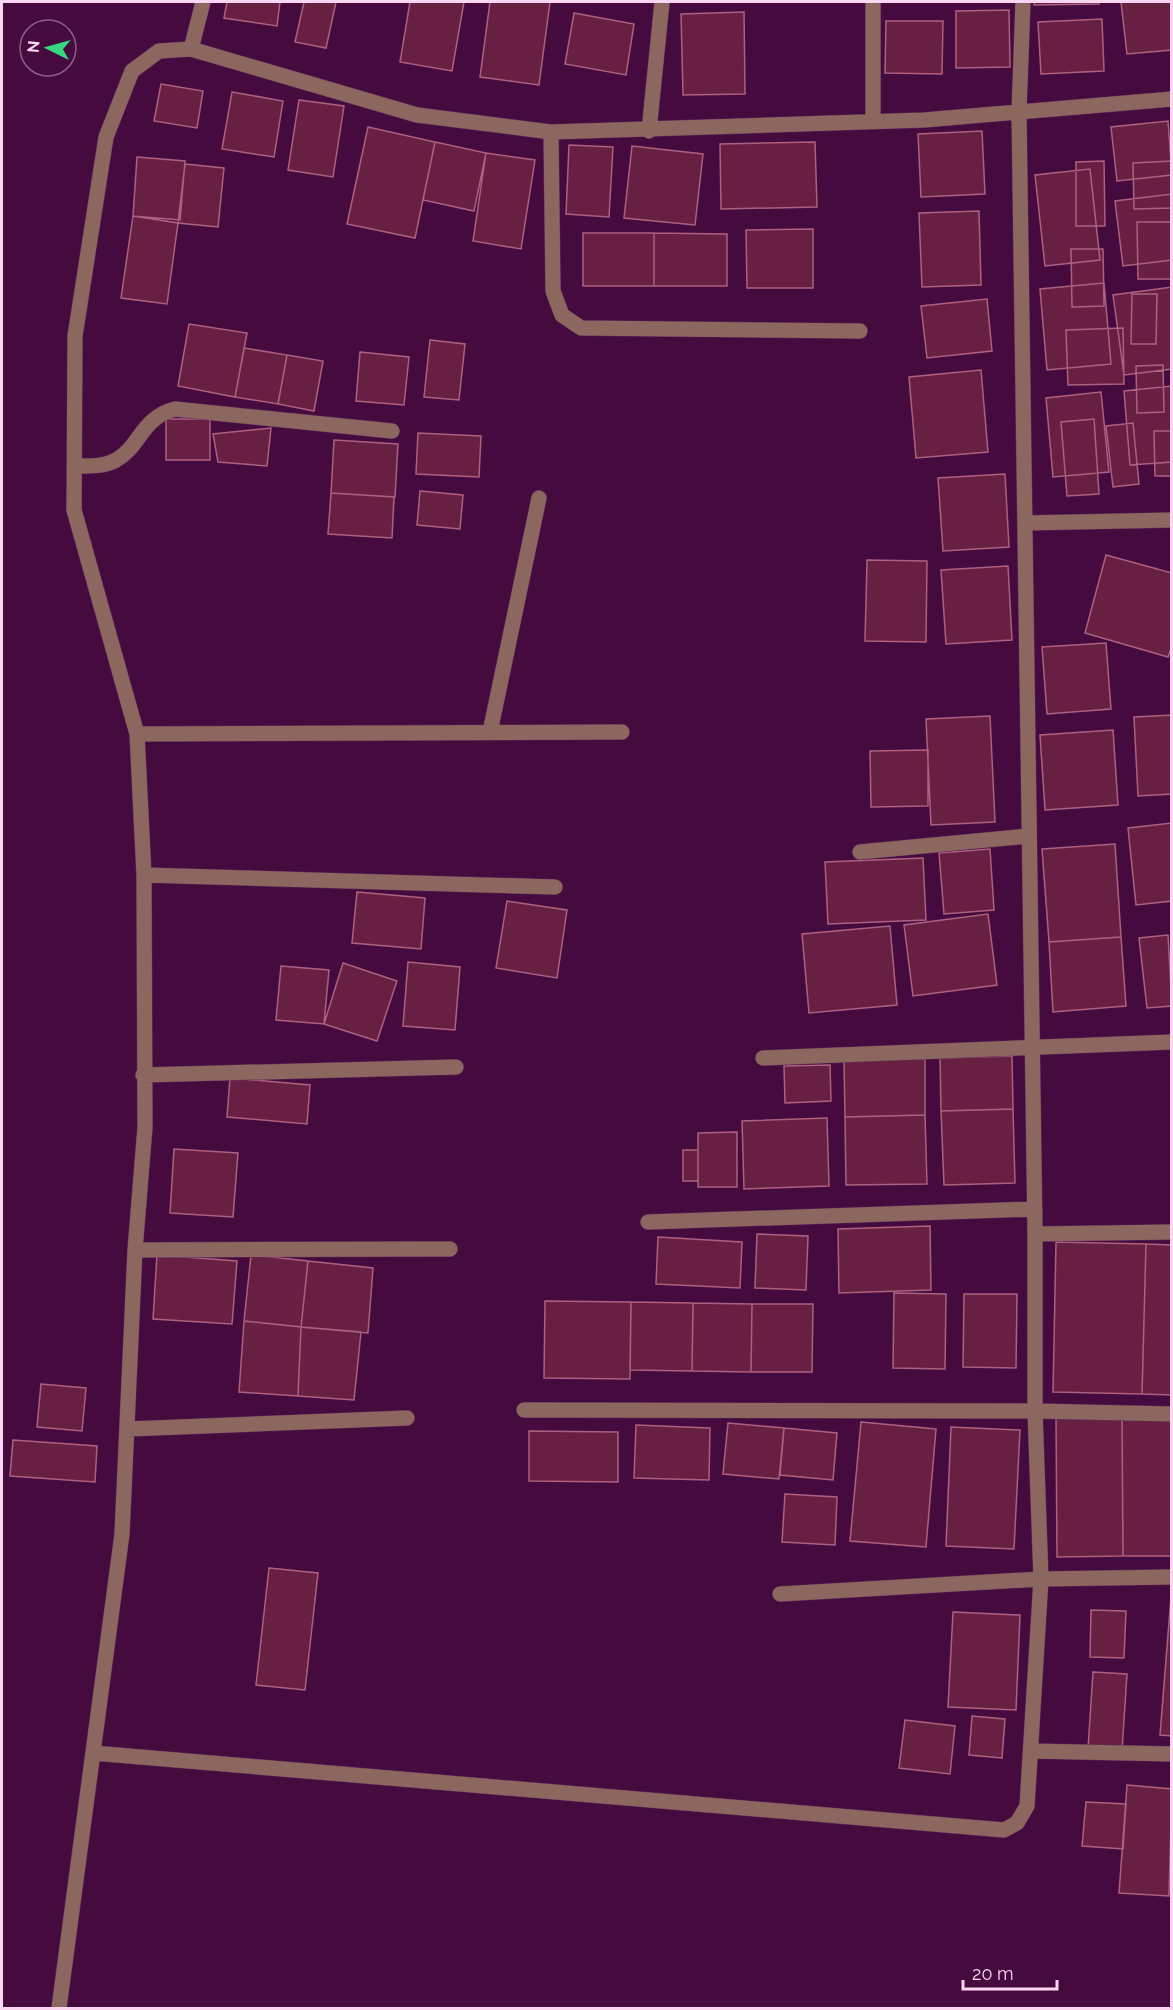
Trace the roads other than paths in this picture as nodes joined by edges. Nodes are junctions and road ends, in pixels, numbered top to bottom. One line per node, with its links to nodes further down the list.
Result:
1 (203, 2): 5 (street)
2 (662, 2): 9 (street)
3 (873, 2): 8 (street)
4 (1023, 2): 7 (street)
5 (191, 49): 10 (street); 13 (street)
6 (1172, 99): 7 (street)
7 (1019, 112): 8 (street); 16 (street)
8 (873, 122): 9 (street)
9 (649, 131): 10 (street)
10 (551, 132): 11 (street)
11 (860, 331)
12 (392, 431): 13 (street)
13 (74, 466): 19 (street)
14 (539, 498): 17 (street)
15 (1172, 520): 16 (street)
16 (1025, 523): 20 (street)
17 (490, 732): 18 (street); 19 (street)
18 (621, 732)
19 (137, 734): 22 (street)
20 (1028, 836): 21 (street); 25 (street)
21 (860, 852)
22 (144, 875): 23 (street); 28 (street)
23 (555, 887)
24 (1172, 1042): 25 (street)
25 (1032, 1047): 26 (street); 29 (street)
26 (763, 1058)
27 (456, 1067): 28 (street)
28 (143, 1075): 34 (street)
29 (1035, 1209): 30 (street); 32 (street)
30 (648, 1222)
31 (1172, 1232): 32 (street)
32 (1035, 1234): 36 (street)
33 (450, 1249): 34 (street)
34 (135, 1250): 39 (street)
35 (524, 1410): 36 (street)
36 (1035, 1411): 37 (street); 41 (street)
37 (1172, 1414)
38 (407, 1418): 39 (street)
39 (128, 1429): 44 (street)
40 (1172, 1577): 41 (street)
41 (1041, 1579): 42 (street); 43 (street)
42 (780, 1594)
43 (1030, 1751): 44 (street); 45 (street)
44 (93, 1753): 46 (street)
45 (1172, 1754)
46 (59, 2008)

